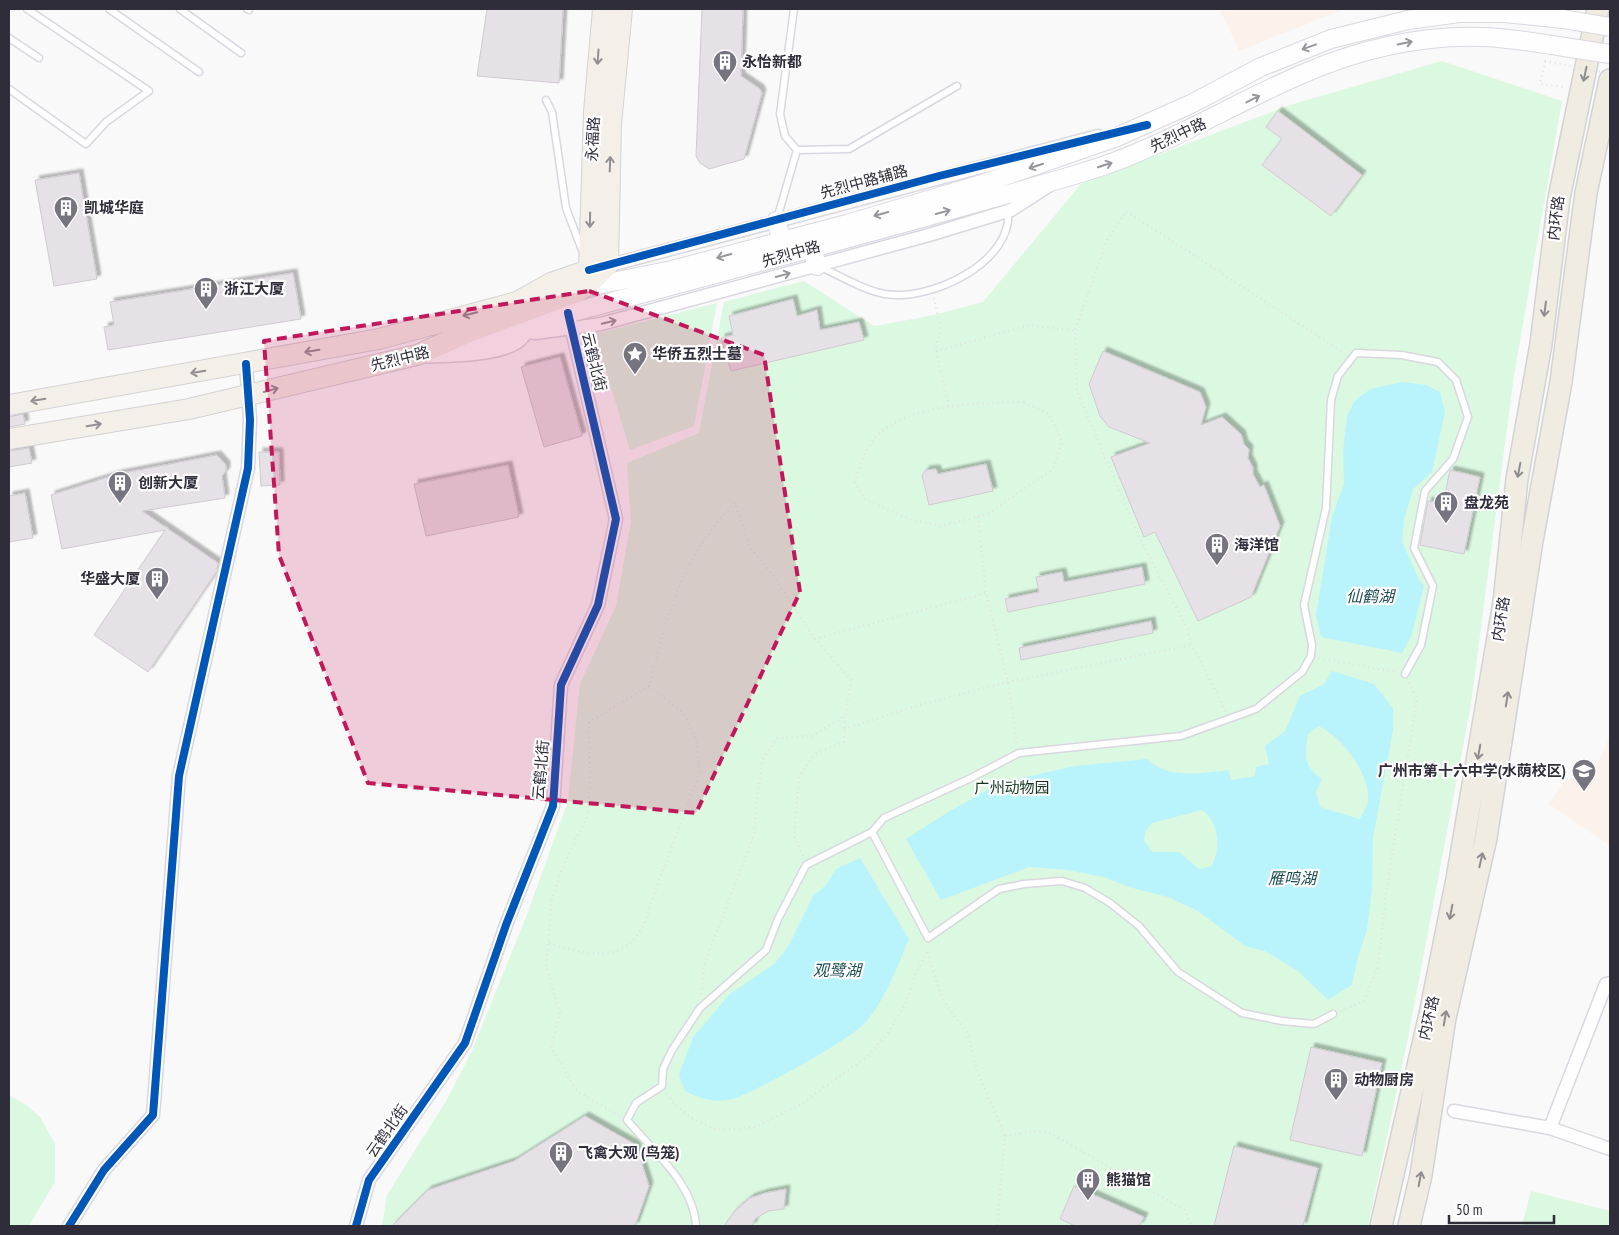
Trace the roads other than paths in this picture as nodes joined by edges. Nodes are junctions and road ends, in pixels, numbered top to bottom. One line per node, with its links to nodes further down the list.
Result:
1 (27, 9): 18 (lane)
2 (109, 9): 15 (lane)
3 (180, 9): 11 (lane)
4 (603, 9): 29 (main road, 永福路, one-way to 29)
5 (622, 9): 29 (main road, 永福路, one-way to 5)
6 (794, 9): 22 (lane)
7 (1598, 9): 47 (highway, 内环路, one-way to 47)
8 (1610, 26): 9 (main road, 先烈中路, bridge)
9 (1346, 36): 13 (main road); 21 (main road, 先烈中路, one-way to 21)
10 (9, 38): 14 (lane)
11 (241, 53)
12 (1610, 54): 13 (main road, 先烈中路, one-way to 12, bridge)
13 (1353, 56): 23 (main road, 先烈中路, one-way to 13)
14 (39, 58)
15 (199, 72)
16 (1610, 80): 27 (highway, 内环路)
17 (957, 86): 22 (lane)
18 (9, 90)
19 (546, 100): 29 (lane)
20 (1610, 114): 27 (highway)
21 (1147, 125): 24 (street, 先烈中路辅路); 25 (main road, 先烈中路, one-way to 25)
22 (797, 150): 24 (lane)
23 (1007, 203): 26 (main road, 先烈中路, one-way to 23); 28 (street); 28 (lane)
24 (776, 221): 25 (main road); 29 (street, 先烈中路辅路)
25 (782, 240): 29 (main road, 先烈中路, one-way to 29)
26 (812, 248): 28 (main road); 30 (main road, 先烈中路)
27 (1579, 256): 48 (highway, 内环路, one-way to 27)
28 (817, 266): 32 (street, one-way to 28)
29 (597, 277): 30 (main road); 31 (main road)
30 (652, 293): 32 (main road, 先烈中路)
31 (520, 320): 32 (main road, 先烈中路); 33 (main road, 先烈中路, one-way to 33); 34 (main road, 先烈中路, one-way to 31)
32 (570, 321): 45 (street, 云鹤北街)
33 (246, 364): 34 (street); 35 (main road, 先烈中路, one-way to 35)
34 (249, 396): 36 (main road, 先烈中路, one-way to 34); 44 (street)
35 (9, 405)
36 (9, 439)
37 (1405, 674): 38 (lane)
38 (872, 832): 40 (lane); 46 (lane)
39 (1610, 984): 42 (street)
40 (1333, 1014)
41 (1454, 1110): 42 (street)
42 (1550, 1128): 43 (street)
43 (1610, 1149)
44 (69, 1226)
45 (356, 1226)
46 (696, 1226)
47 (1381, 1226)
48 (1409, 1226)

